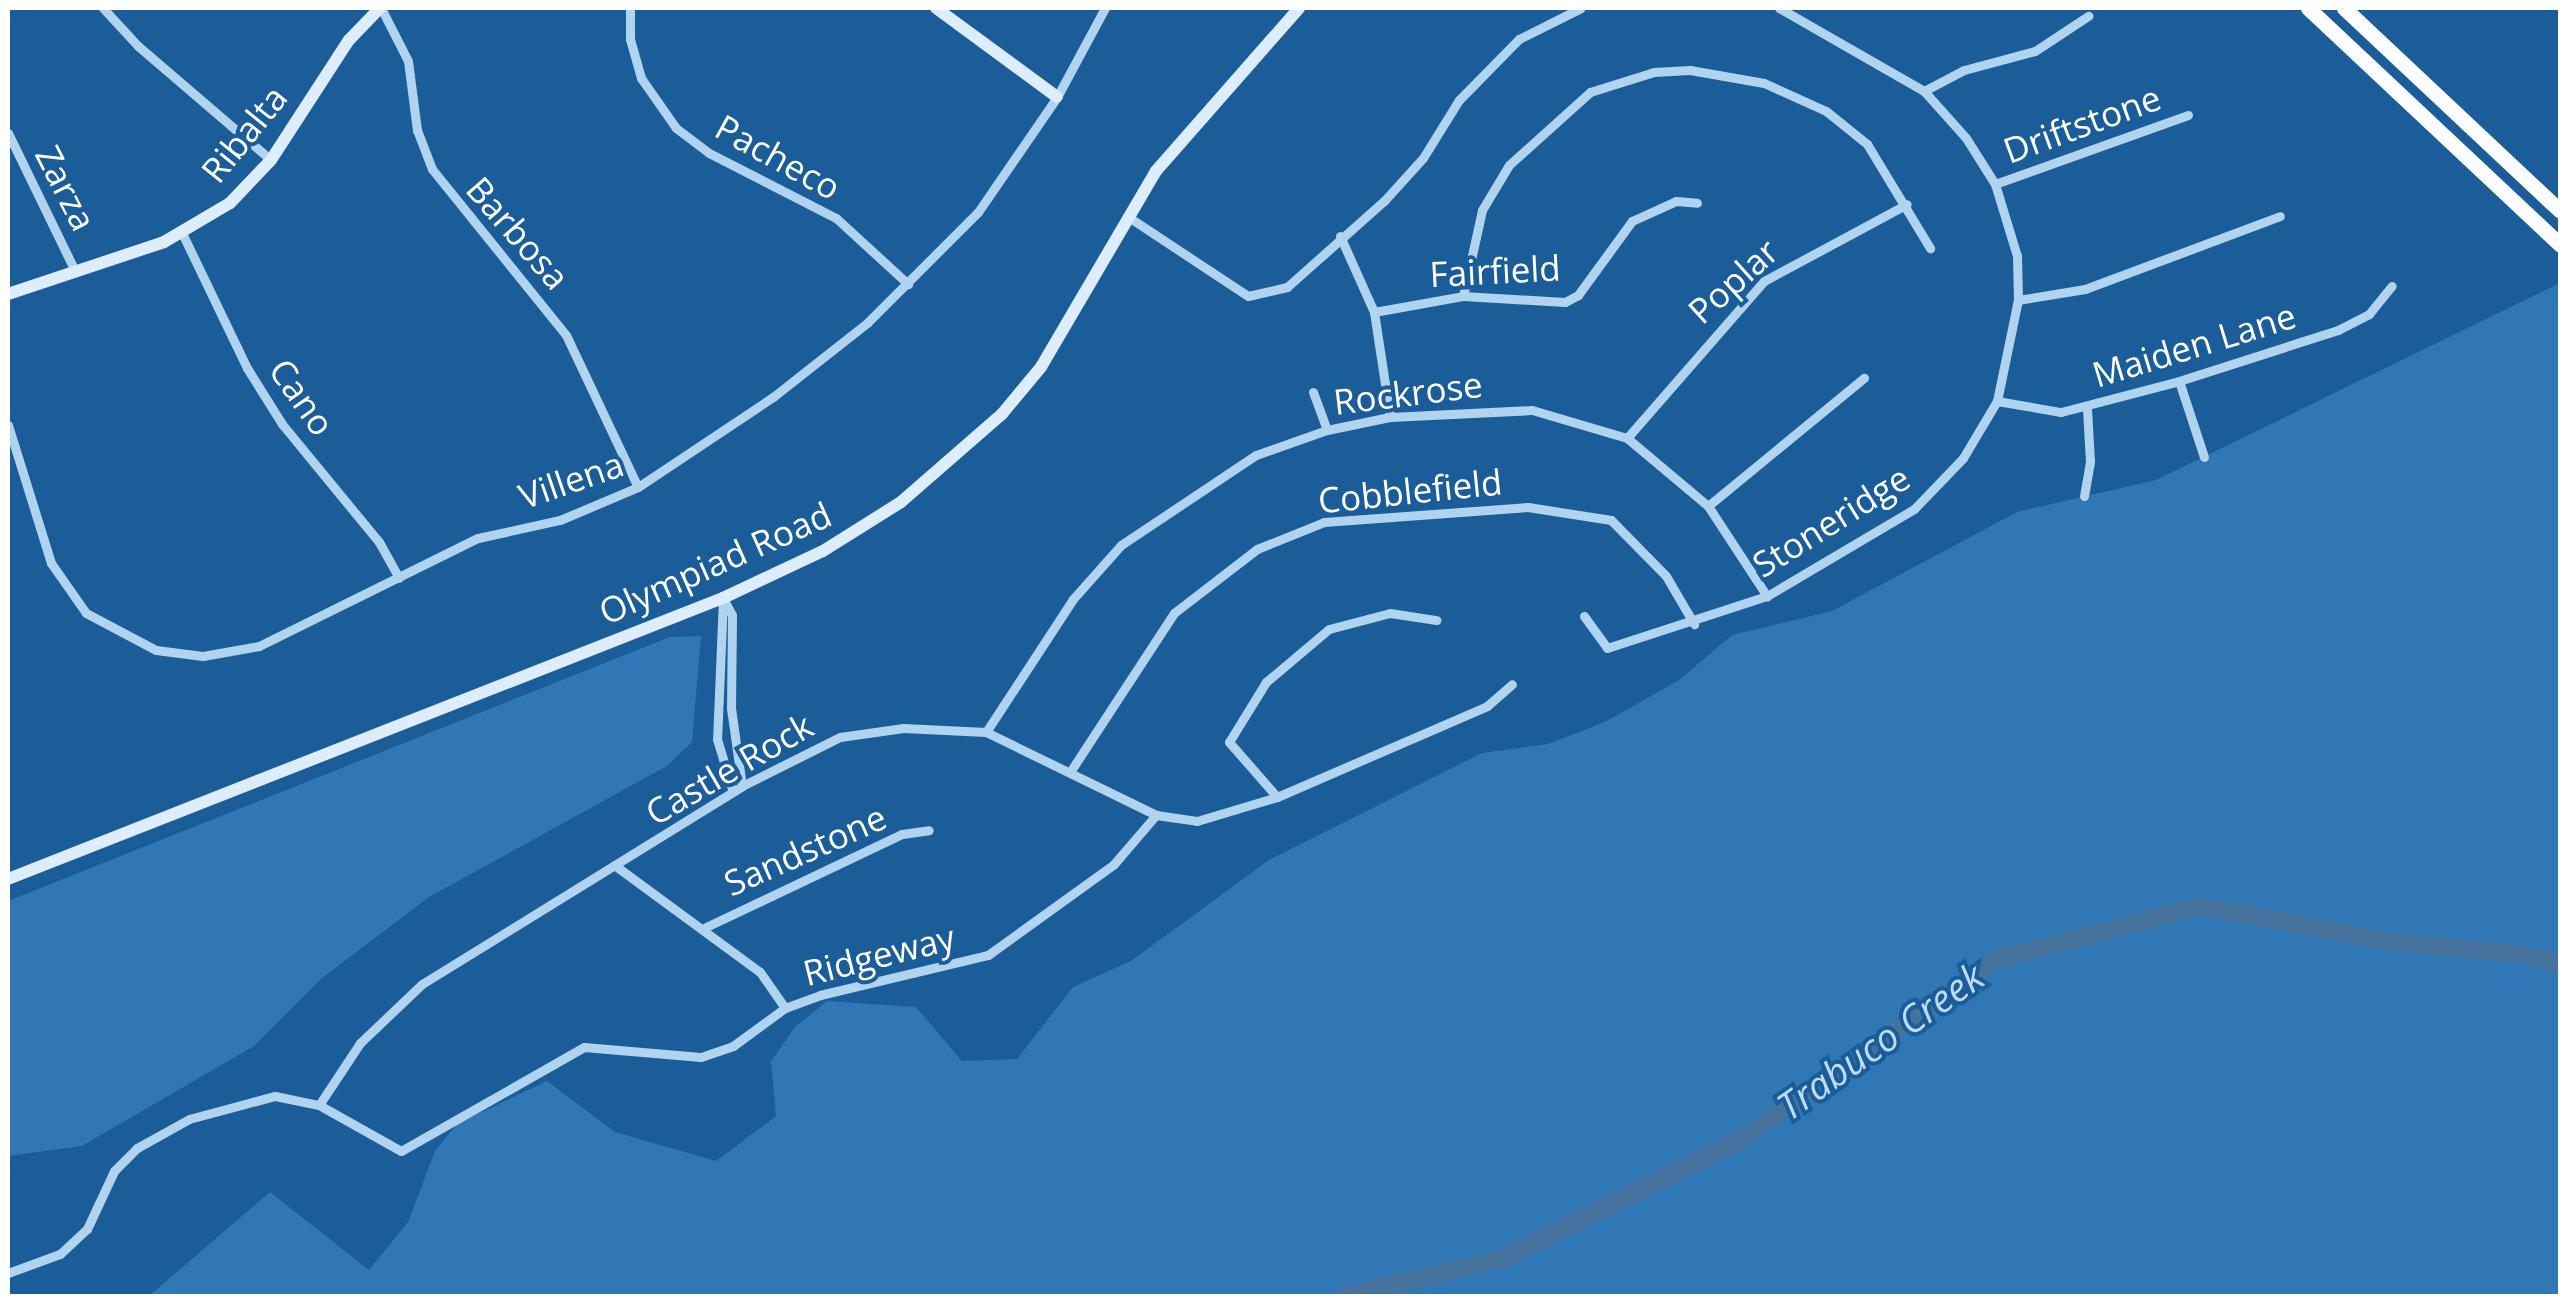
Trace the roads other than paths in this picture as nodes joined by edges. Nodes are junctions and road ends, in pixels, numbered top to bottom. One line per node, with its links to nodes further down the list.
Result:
1 (103, 8): 16 (street)
2 (380, 8): 16 (main road, Ribalta); 44 (street, Barbosa)
3 (630, 8): 28 (street, Pacheco)
4 (936, 8): 13 (main road)
5 (1105, 8): 13 (street, Villena)
6 (1298, 8): 22 (main road, Olympiad Road)
7 (1581, 8): 24 (street)
8 (1779, 8): 12 (street, Stoneridge)
9 (2308, 8): 25 (main road)
10 (2344, 8): 20 (main road)
11 (2088, 16): 12 (street)
12 (1924, 91): 17 (street, Stoneridge)
13 (1057, 96): 28 (street, Villena)
14 (2188, 115): 17 (street, Driftstone)
15 (8, 133): 27 (street, Zarza)
16 (271, 160): 23 (main road, Ribalta)
17 (1995, 184): 32 (street, Stoneridge)
18 (1697, 203): 31 (street, Fairfield)
19 (1907, 204): 26 (street); 31 (street); 42 (street, Poplar)
20 (2560, 211)
21 (2280, 216): 32 (street)
22 (1130, 218): 24 (street); 49 (main road, Olympiad Road)
23 (182, 232): 27 (main road, Ribalta); 47 (street, Cano)
24 (1340, 236): 33 (street)
25 (2560, 245)
26 (1930, 248)
27 (74, 269): 30 (main road, Ribalta)
28 (908, 284): 44 (street, Villena)
29 (2392, 286): 35 (street, Maiden Lane)
30 (8, 294)
31 (1463, 296): 33 (street, Fairfield)
32 (2018, 300): 37 (street, Stoneridge)
33 (1374, 312): 39 (street)
34 (1864, 378): 46 (street)
35 (2179, 381): 38 (street, Maiden Lane); 43 (street)
36 (1313, 392): 41 (street)
37 (1997, 400): 38 (street, Maiden Lane); 48 (street, Stoneridge)
38 (2086, 408): 45 (street)
39 (1390, 417): 41 (street, Rockrose); 42 (street, Rockrose)
40 (8, 424): 47 (street, Villena)
41 (1326, 430): 56 (street, Rockrose)
42 (1627, 438): 46 (street, Rockrose)
43 (2204, 457)
44 (638, 487): 47 (street, Villena)
45 (2084, 496)
46 (1708, 506): 48 (street, Rockrose)
47 (399, 578)
48 (1767, 596): 52 (street, Stoneridge)
49 (723, 598): 53 (street); 54 (street); 65 (main road, Olympiad Road)
50 (1584, 616): 52 (street, Stoneridge)
51 (1436, 620): 61 (street)
52 (1694, 624): 59 (street, Cobblefield)
53 (734, 642): 54 (street); 57 (street)
54 (721, 644): 58 (street)
55 (1512, 684): 61 (street, Castle Rock)
56 (986, 732): 59 (street, Castle Rock); 60 (street, Castle Rock)
57 (737, 754): 58 (street); 60 (street)
58 (722, 758): 60 (street)
59 (1070, 772): 62 (street, Castle Rock)
60 (737, 789): 64 (street, Castle Rock)
61 (1277, 797): 62 (street, Castle Rock)
62 (1156, 815): 67 (street, Ridgeway)
63 (929, 830): 66 (street, Sandstone)
64 (617, 866): 66 (street); 68 (street, Castle Rock)
65 (8, 879)
66 (706, 927): 67 (street)
67 (786, 1008): 68 (street, Ridgeway)
68 (319, 1105): 69 (street)
69 (8, 1274)

